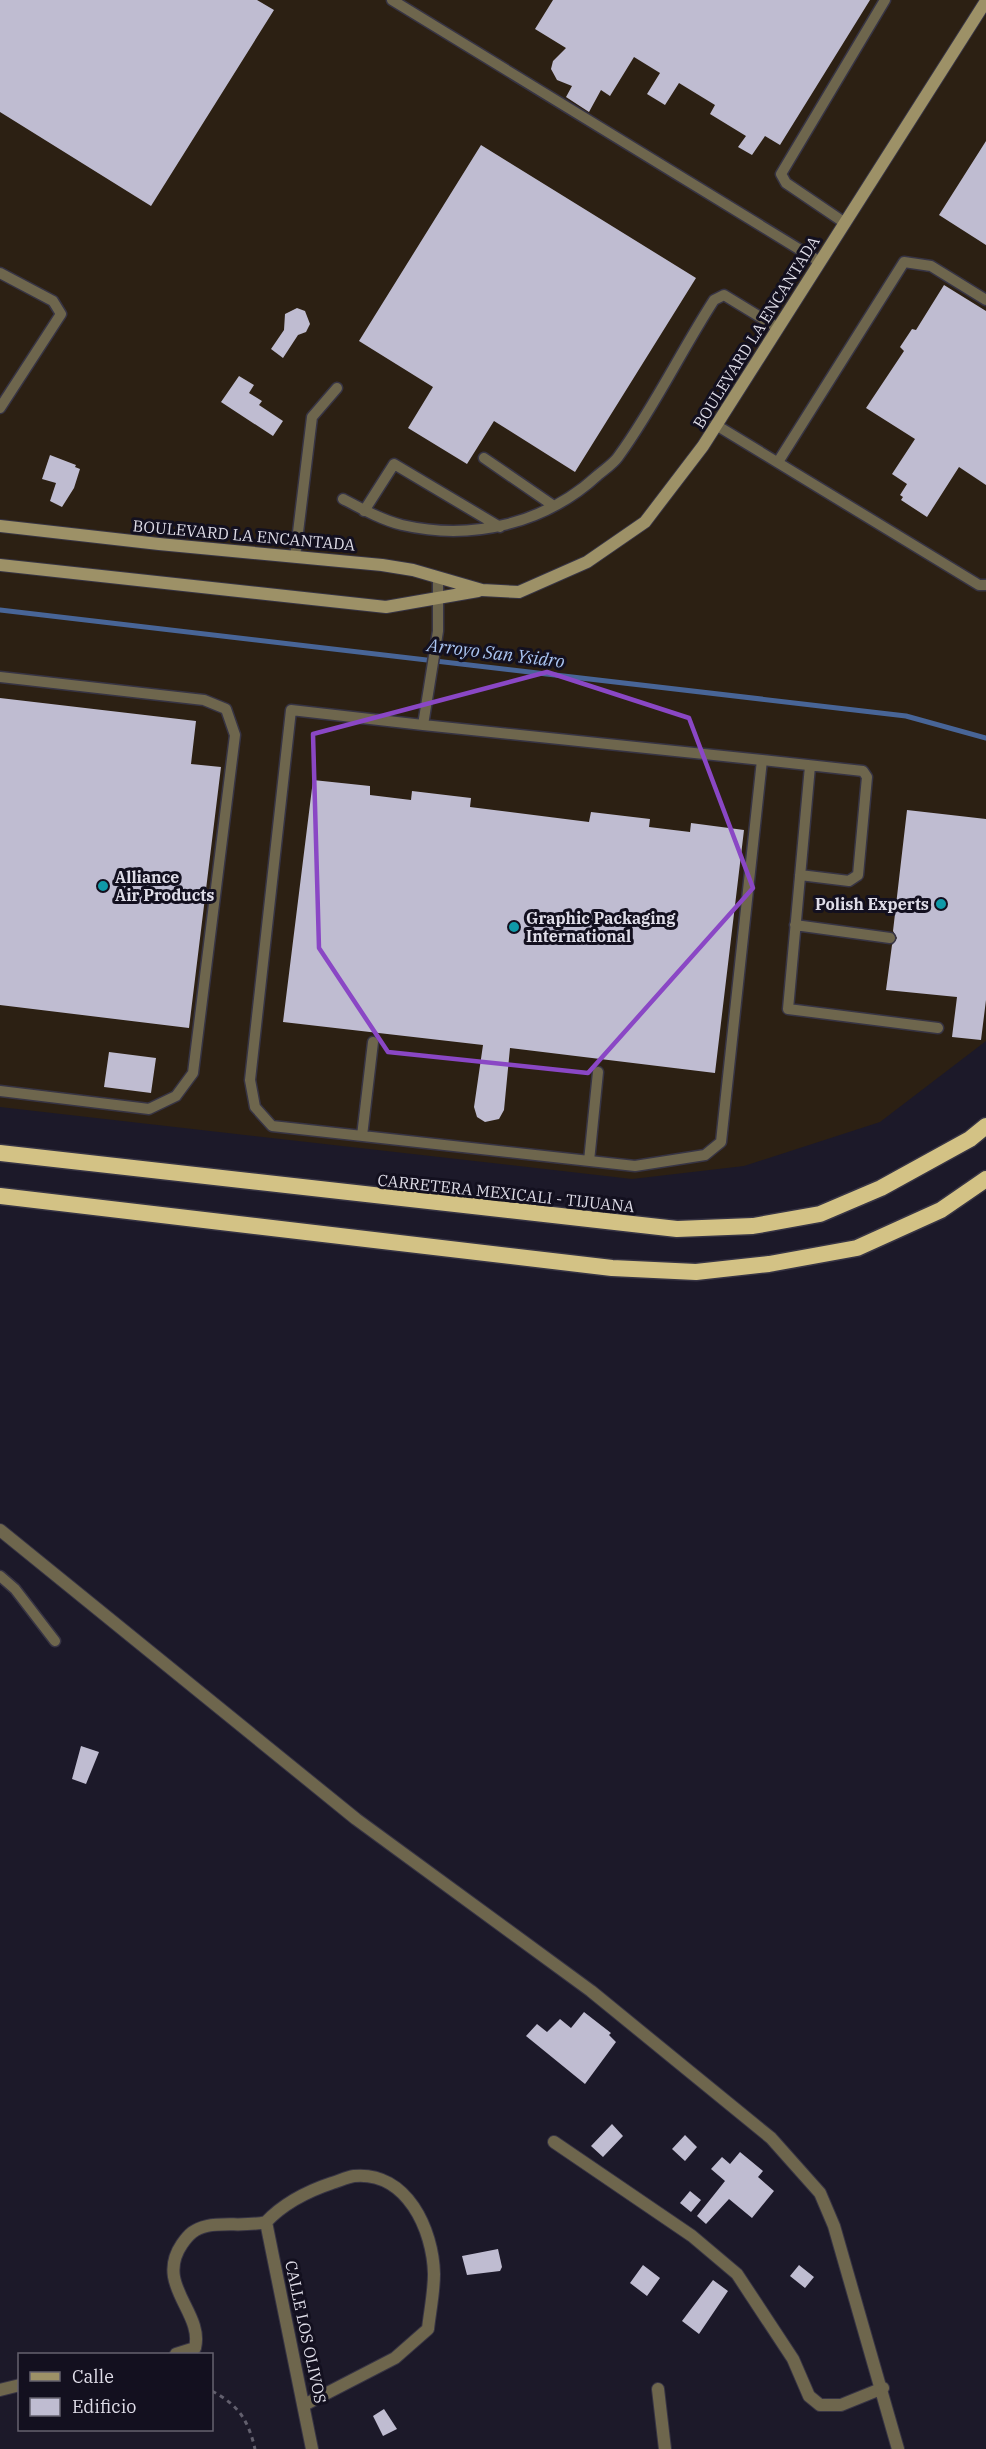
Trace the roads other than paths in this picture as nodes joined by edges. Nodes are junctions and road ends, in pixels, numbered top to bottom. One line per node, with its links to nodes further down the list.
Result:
1 (392, 0): 5 (lane)
2 (885, 0): 4 (lane)
3 (986, 1): 4 (main road, BOULEVARD LA ENCANTADA)
4 (845, 223): 5 (main road, BOULEVARD LA ENCANTADA)
5 (820, 262): 8 (main road, BOULEVARD LA ENCANTADA)
6 (0, 273): 10 (lane)
7 (986, 300): 13 (lane)
8 (778, 328): 11 (main road, BOULEVARD LA ENCANTADA); 15 (lane)
9 (337, 388): 19 (lane)
10 (0, 408)
11 (716, 425): 13 (lane); 23 (main road, BOULEVARD LA ENCANTADA)
12 (484, 458): 15 (lane)
13 (778, 462): 22 (lane)
14 (344, 499): 16 (lane)
15 (554, 506): 18 (lane)
16 (364, 511): 18 (lane); 18 (lane)
17 (0, 526): 19 (main road, BOULEVARD LA ENCANTADA)
18 (500, 527)
19 (295, 557): 21 (main road, BOULEVARD LA ENCANTADA)
20 (0, 565): 24 (main road, BOULEVARD LA ENCANTADA)
21 (438, 577): 23 (main road, BOULEVARD LA ENCANTADA); 24 (lane)
22 (986, 585)
23 (482, 590): 24 (main road, BOULEVARD LA ENCANTADA)
24 (439, 598): 26 (lane)
25 (0, 677): 35 (lane)
26 (423, 725): 27 (lane); 37 (lane)
27 (762, 760): 28 (lane); 39 (lane)
28 (810, 766): 29 (lane); 29 (lane)
29 (800, 875): 30 (lane)
30 (795, 925): 31 (lane); 32 (lane)
31 (890, 938)
32 (938, 1028)
33 (373, 1042): 37 (lane)
34 (598, 1072): 39 (lane)
35 (0, 1091)
36 (986, 1126): 38 (highway, CARRETERA MEXICALI - TIJUANA)
37 (362, 1136): 39 (lane)
38 (0, 1154)
39 (590, 1161)
40 (986, 1179): 41 (highway)
41 (0, 1196)
42 (0, 1530): 49 (street)
43 (0, 1576): 44 (lane)
44 (55, 1641)
45 (554, 2142): 49 (street)
46 (266, 2222): 47 (street); 52 (street, CALLE LOS OLIVOS); 52 (street)
47 (181, 2353)
48 (18, 2386): 51 (street)
49 (883, 2388): 55 (street)
50 (658, 2389): 54 (street)
51 (0, 2390)
52 (304, 2405): 53 (street, CALLE LOS OLIVOS)
53 (312, 2449)
54 (664, 2449)
55 (898, 2449)

